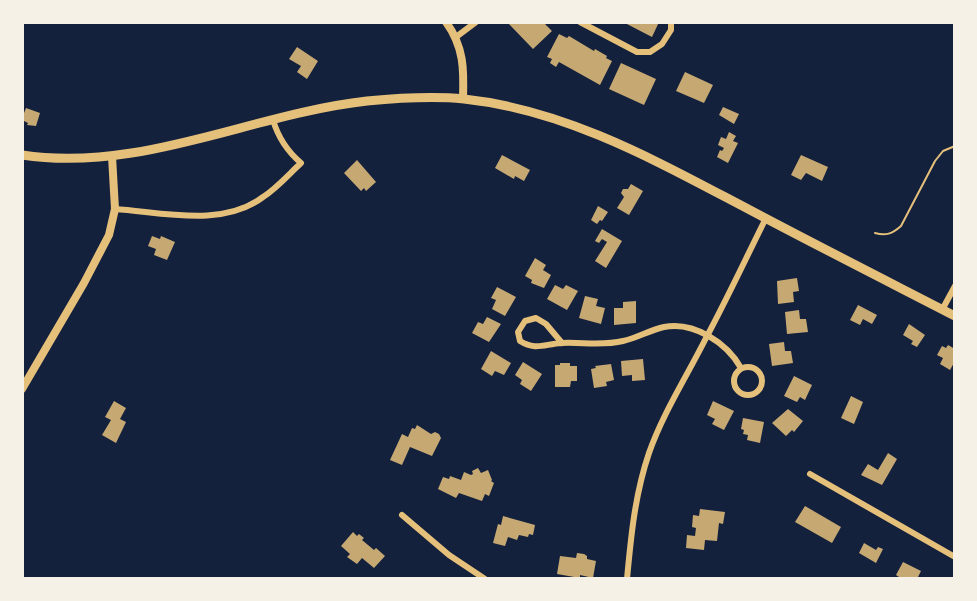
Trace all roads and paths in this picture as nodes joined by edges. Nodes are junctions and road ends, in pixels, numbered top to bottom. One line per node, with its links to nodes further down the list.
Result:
1 (446, 22): 5 (street)
2 (476, 22): 5 (street)
3 (580, 22): 4 (street)
4 (671, 22)
5 (456, 37): 6 (street)
6 (463, 99): 7 (main road); 12 (main road)
7 (273, 120): 10 (main road); 11 (street)
8 (955, 146): 13 (path)
9 (22, 155): 10 (main road)
10 (112, 156): 11 (street)
11 (115, 209): 20 (street)
12 (766, 218): 15 (main road); 17 (street)
13 (875, 233)
14 (955, 286): 15 (street)
15 (942, 310): 16 (main road)
16 (955, 316)
17 (708, 336): 18 (street); 19 (street); 25 (street)
18 (562, 343): 18 (street)
19 (741, 368): 19 (street)
20 (22, 389)
21 (810, 474): 23 (street)
22 (402, 515): 24 (street)
23 (955, 557)
24 (485, 579)
25 (627, 579)

